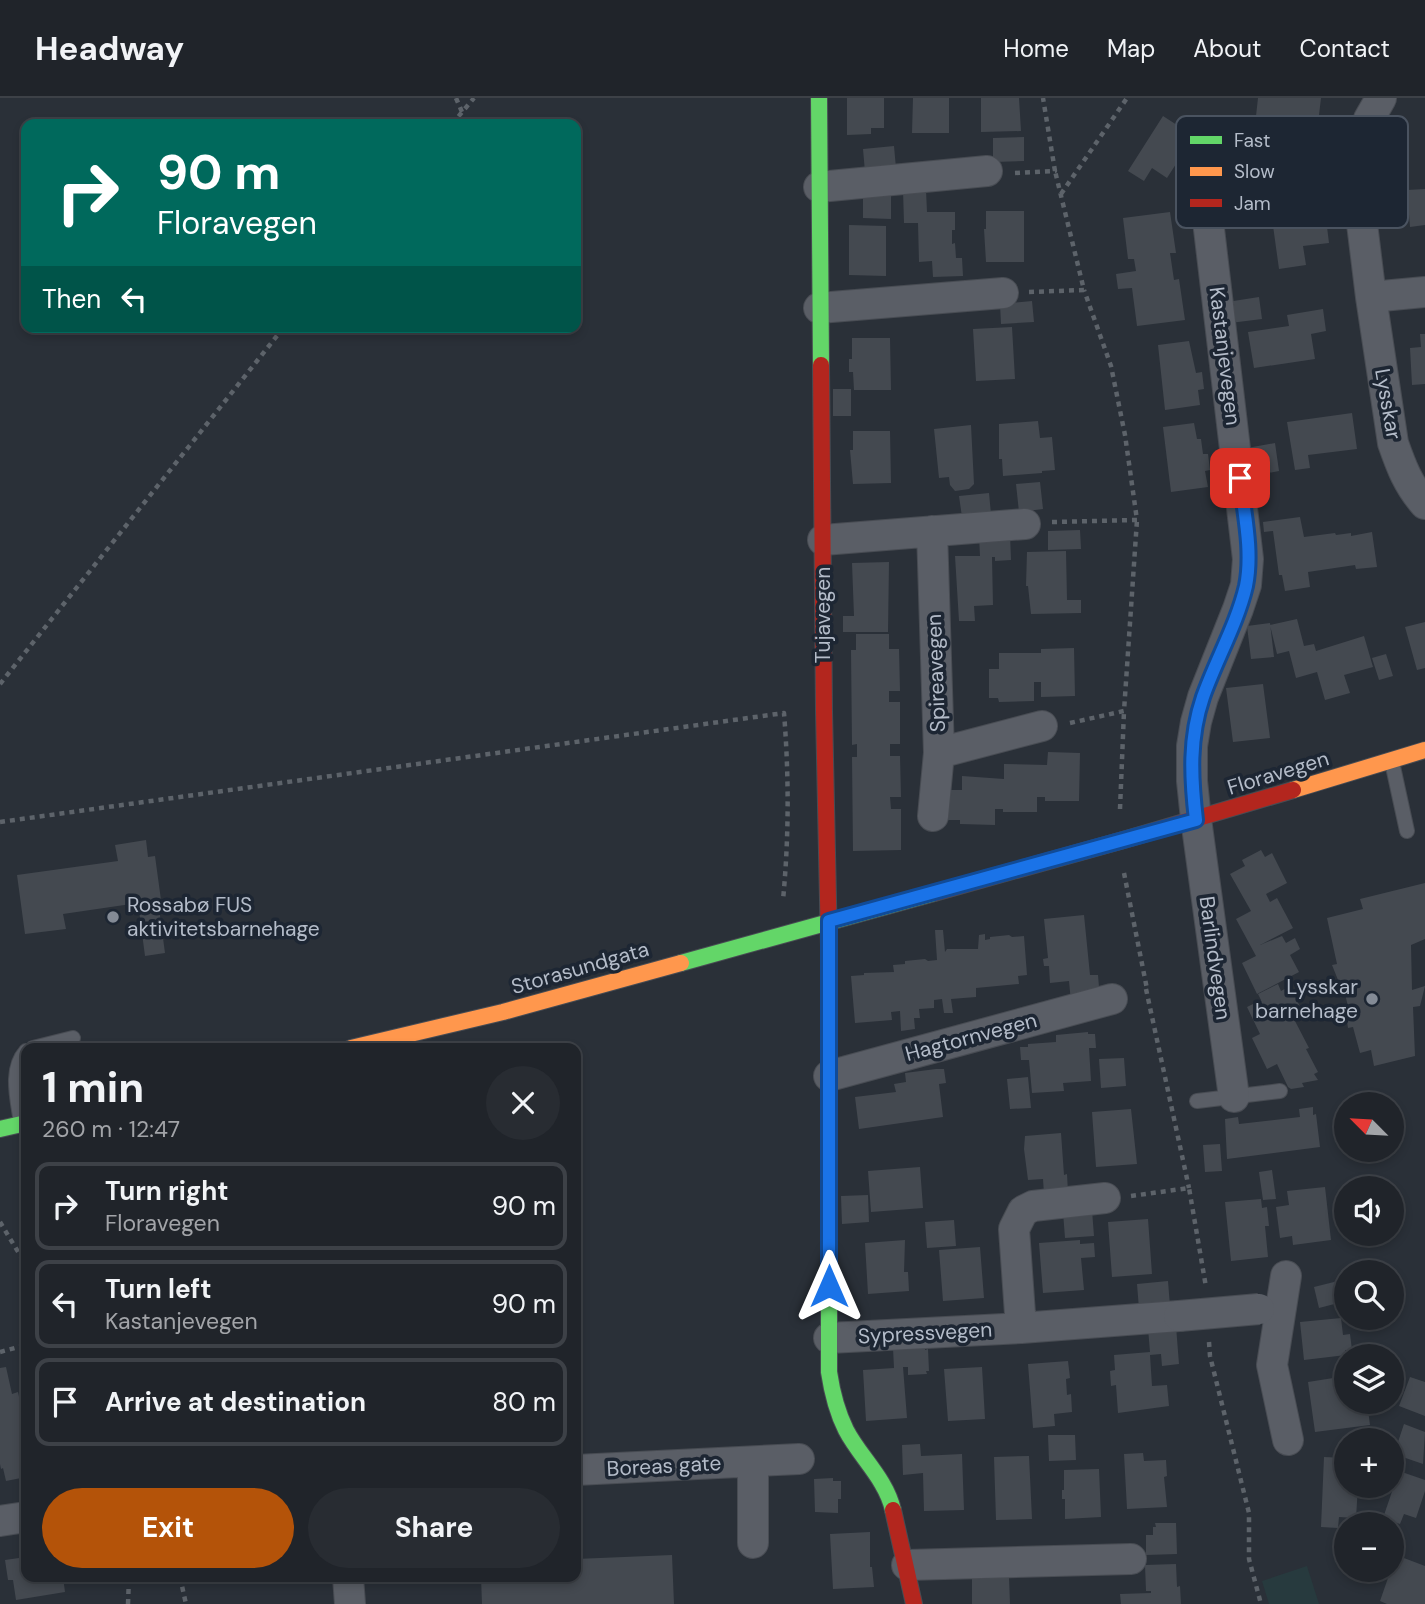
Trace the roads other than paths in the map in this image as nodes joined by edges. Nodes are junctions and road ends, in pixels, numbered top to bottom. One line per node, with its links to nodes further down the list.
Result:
1 (819, 98): 5 (street, Tujavegen)
2 (1381, 98): 3 (street, Lysskar)
3 (1371, 116)
4 (987, 171): 5 (street)
5 (819, 187): 11 (street, Tujavegen)
6 (1209, 228): 21 (street, Kastanjevegen)
7 (1363, 228): 10 (street, Lysskar)
8 (1425, 292): 10 (street)
9 (1003, 293): 11 (street)
10 (1371, 297): 12 (street, Lysskar)
11 (819, 308): 15 (street, Tujavegen)
12 (1425, 504)
13 (1025, 524): 14 (street)
14 (932, 531): 15 (street); 18 (street, Spireavegen)
15 (823, 540): 23 (street, Tujavegen)
16 (1042, 726): 18 (street)
17 (1425, 750): 19 (street, Floravegen)
18 (939, 753): 20 (street, Spireavegen)
19 (1392, 760): 21 (street, Floravegen); 22 (lane)
20 (933, 816)
21 (1196, 820): 23 (street, Floravegen); 31 (street, Barlindvegen)
22 (1407, 831)
23 (824, 923): 27 (street, Storasundgata); 29 (street)
24 (1112, 999): 29 (street, Hagtornvegen)
25 (73, 1038): 26 (lane)
26 (53, 1043)
27 (372, 1043)
28 (21, 1057): 33 (lane)
29 (829, 1076): 40 (street)
30 (1280, 1091): 31 (lane)
31 (1234, 1097): 32 (lane)
32 (1197, 1101)
33 (21, 1104)
34 (21, 1125): 35 (street)
35 (0, 1129)
36 (1105, 1198): 39 (street, Sypressvegen)
37 (1286, 1276): 38 (street)
38 (1270, 1309): 39 (street, Sypressvegen, bridge); 41 (street)
39 (1021, 1328): 40 (street, Sypressvegen)
40 (829, 1338): 49 (street)
41 (1288, 1440)
42 (799, 1459): 43 (street, Boreas gate)
43 (753, 1462): 44 (street, Boreas gate); 47 (street, Boreas gate)
44 (581, 1471)
45 (21, 1518): 46 (street)
46 (0, 1521)
47 (753, 1543)
48 (1131, 1559): 49 (street)
49 (907, 1564): 52 (street)
50 (348, 1582): 51 (street)
51 (350, 1604)
52 (915, 1604)

